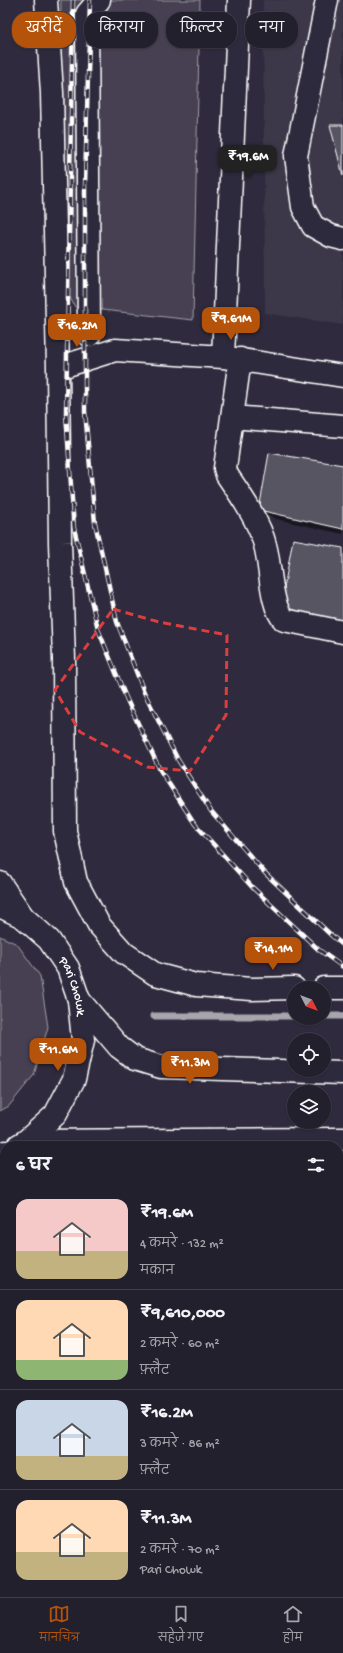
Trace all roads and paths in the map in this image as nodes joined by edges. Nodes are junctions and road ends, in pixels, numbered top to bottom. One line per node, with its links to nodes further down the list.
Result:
1 (46, 0): 6 (main road)
2 (99, 0): 7 (main road)
3 (239, 0): 9 (main road)
4 (327, 0): 5 (main road)
5 (343, 239)
6 (57, 316): 7 (main road); 10 (main road)
7 (89, 335): 8 (main road)
8 (115, 350): 9 (main road); 10 (main road)
9 (231, 358): 11 (main road); 12 (main road)
10 (58, 368): 18 (main road)
11 (343, 376)
12 (232, 417): 13 (main road); 14 (main road)
13 (343, 426)
14 (343, 632)
15 (0, 883): 17 (main road)
16 (0, 906): 17 (main road, Pari Chowk)
17 (23, 917): 21 (main road, Pari Chowk)
18 (287, 988)
19 (331, 988): 20 (main road)
20 (343, 988)
21 (79, 1000): 22 (main road); 24 (main road, Pari Chowk)
22 (343, 1073)
23 (343, 1139): 25 (main road)
24 (24, 1141)
25 (214, 1141)

